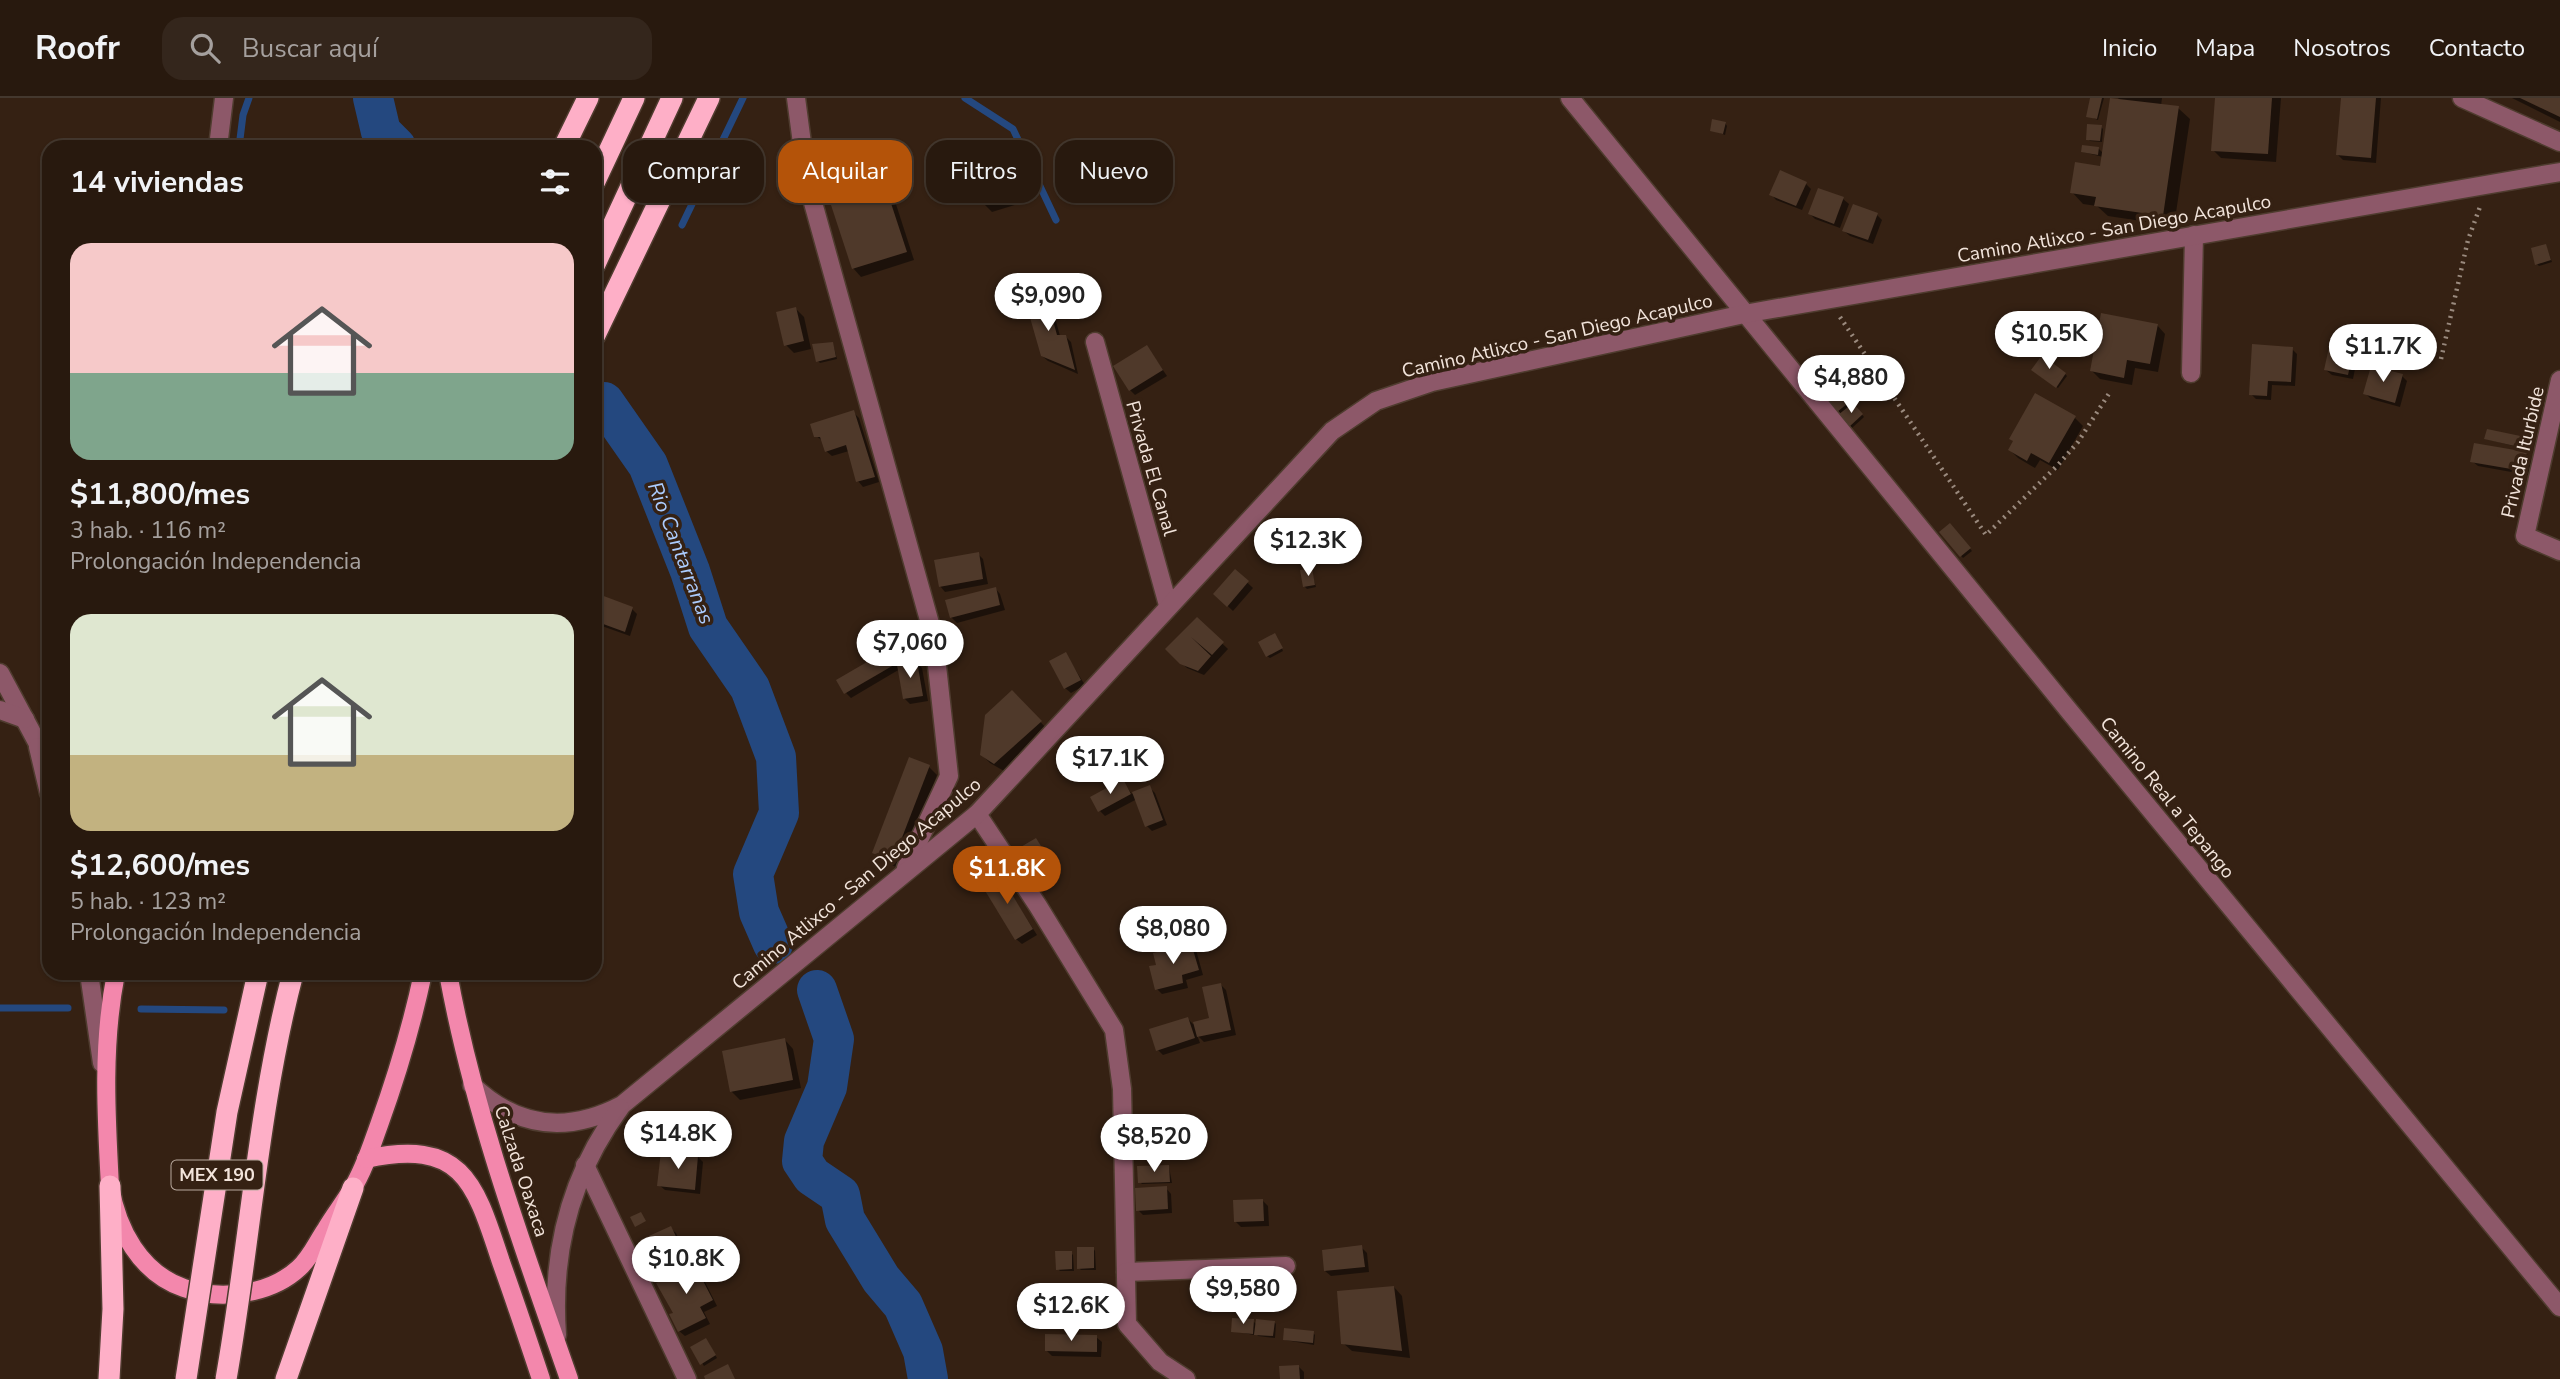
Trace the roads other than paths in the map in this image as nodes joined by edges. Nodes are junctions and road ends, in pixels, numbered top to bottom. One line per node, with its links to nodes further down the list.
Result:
1 (224, 98): 9 (street)
2 (588, 98): 10 (highway)
3 (634, 98): 12 (highway)
4 (672, 98): 15 (highway)
5 (709, 98): 17 (highway)
6 (796, 98): 30 (street)
7 (1570, 98): 16 (street, Camino Real a Tepango)
8 (2462, 98): 11 (street)
9 (219, 140)
10 (567, 140)
11 (2560, 142)
12 (602, 166)
13 (2560, 172): 14 (street, Camino Atlixco - San Diego Acapulco)
14 (2194, 235): 16 (street, Camino Atlixco - San Diego Acapulco); 19 (street)
15 (602, 249)
16 (1744, 314): 22 (street, Camino Atlixco - San Diego Acapulco); 46 (street, Camino Real a Tepango)
17 (602, 320)
18 (1095, 342): 22 (street, Privada El Canal)
19 (2190, 373)
20 (2560, 380): 21 (street, Privada Iturbide)
21 (2560, 551)
22 (1168, 605): 29 (street, Camino Atlixco - San Diego Acapulco)
23 (0, 673): 25 (street)
24 (0, 710): 25 (street)
25 (24, 719): 26 (street)
26 (38, 744): 27 (street); 28 (street)
27 (42, 749)
28 (42, 762)
29 (976, 814): 30 (street, Camino Atlixco - San Diego Acapulco); 45 (street)
30 (903, 874): 39 (street, Camino Atlixco - San Diego Acapulco)
31 (90, 980): 38 (street)
32 (115, 980): 38 (main road)
33 (256, 980): 49 (highway, MEX 190, bridge)
34 (291, 980): 50 (highway, MEX 190, bridge)
35 (421, 980): 40 (main road)
36 (449, 980): 37 (main road, Calzada Oaxaca)
37 (472, 1085): 39 (street, Camino Atlixco - San Diego Acapulco); 47 (main road, Calzada Oaxaca)
38 (105, 1091): 42 (main road)
39 (622, 1105): 41 (street, Camino Atlixco - San Diego Acapulco)
40 (366, 1159): 43 (main road); 52 (main road)
41 (585, 1165): 47 (street, Camino Atlixco - San Diego Acapulco); 54 (street)
42 (110, 1186): 43 (main road); 48 (highway)
43 (353, 1188): 51 (highway)
44 (1286, 1266): 45 (street)
45 (1126, 1272): 55 (street)
46 (2560, 1307)
47 (557, 1346): 53 (main road, Calzada Oaxaca)
48 (108, 1379)
49 (186, 1379)
50 (226, 1379)
51 (286, 1379)
52 (541, 1379)
53 (569, 1379)
54 (687, 1379)
55 (1186, 1379)

